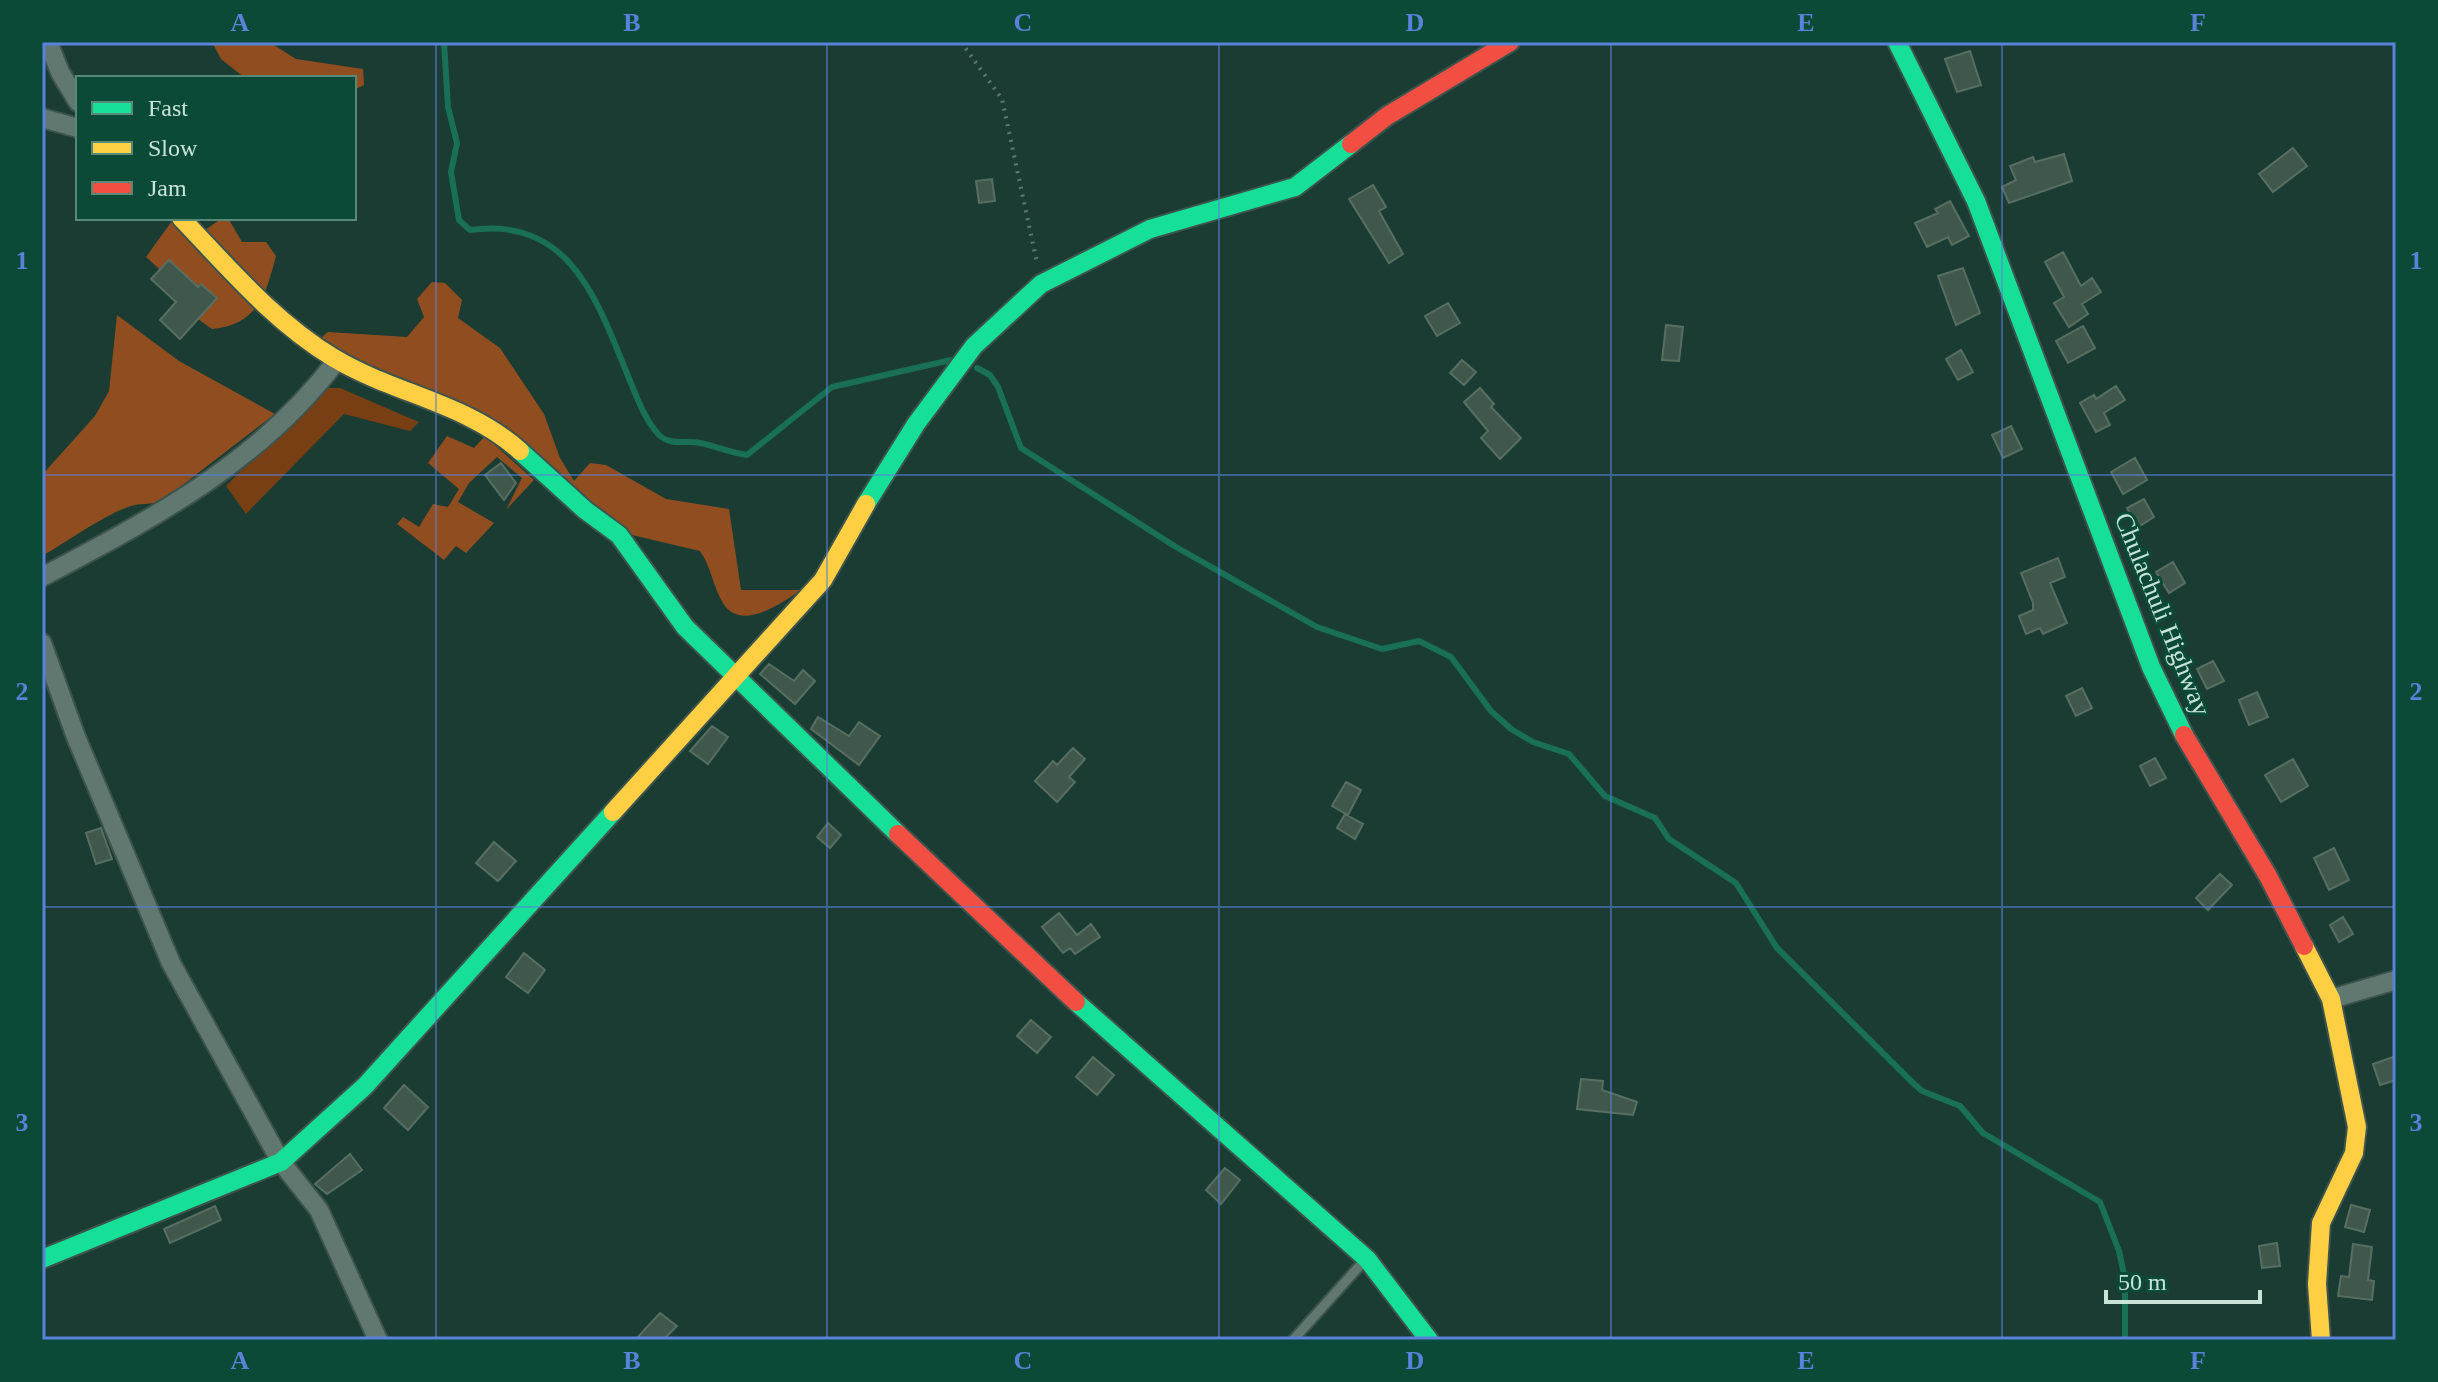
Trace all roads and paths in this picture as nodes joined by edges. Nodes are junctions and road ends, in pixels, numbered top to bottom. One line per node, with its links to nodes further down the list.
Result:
1 (48, 42): 5 (street)
2 (961, 42): 9 (path)
3 (1510, 42): 9 (street)
4 (1897, 42): 15 (street, Chulachuli Highway)
5 (76, 99)
6 (42, 118): 7 (street)
7 (76, 127)
8 (183, 220): 10 (street)
9 (1041, 284): 13 (street)
10 (337, 360): 11 (street); 13 (street)
11 (42, 577)
12 (42, 643): 16 (street)
13 (735, 679): 16 (street); 18 (street)
14 (2396, 980): 15 (street)
15 (2331, 999): 22 (street, Chulachuli Highway)
16 (281, 1162): 17 (street); 19 (street)
17 (42, 1259)
18 (1367, 1259): 20 (lane); 21 (street)
19 (378, 1340)
20 (1293, 1340)
21 (1429, 1340)
22 (2321, 1340)

